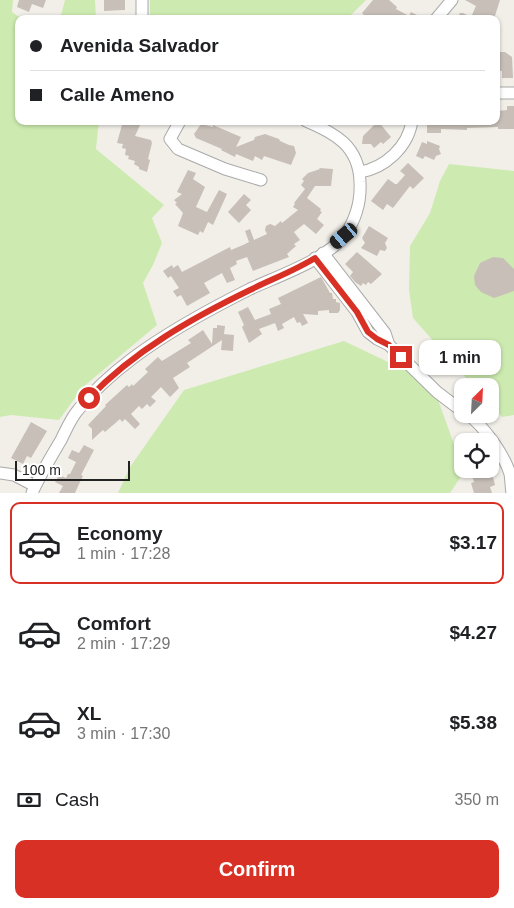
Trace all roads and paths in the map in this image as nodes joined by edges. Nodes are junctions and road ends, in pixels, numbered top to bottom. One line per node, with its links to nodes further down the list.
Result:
1 (142, 0): 3 (street)
2 (452, 0): 4 (street)
3 (142, 15)
4 (439, 15)
5 (514, 92): 6 (street)
6 (500, 93)
7 (178, 125): 11 (street)
8 (316, 125): 10 (street)
9 (411, 125): 10 (street)
10 (360, 172): 12 (street)
11 (261, 180)
12 (319, 256): 13 (street); 16 (street)
13 (454, 405)
14 (479, 423): 17 (street)
15 (0, 473): 16 (street)
16 (34, 489)
17 (512, 493)

